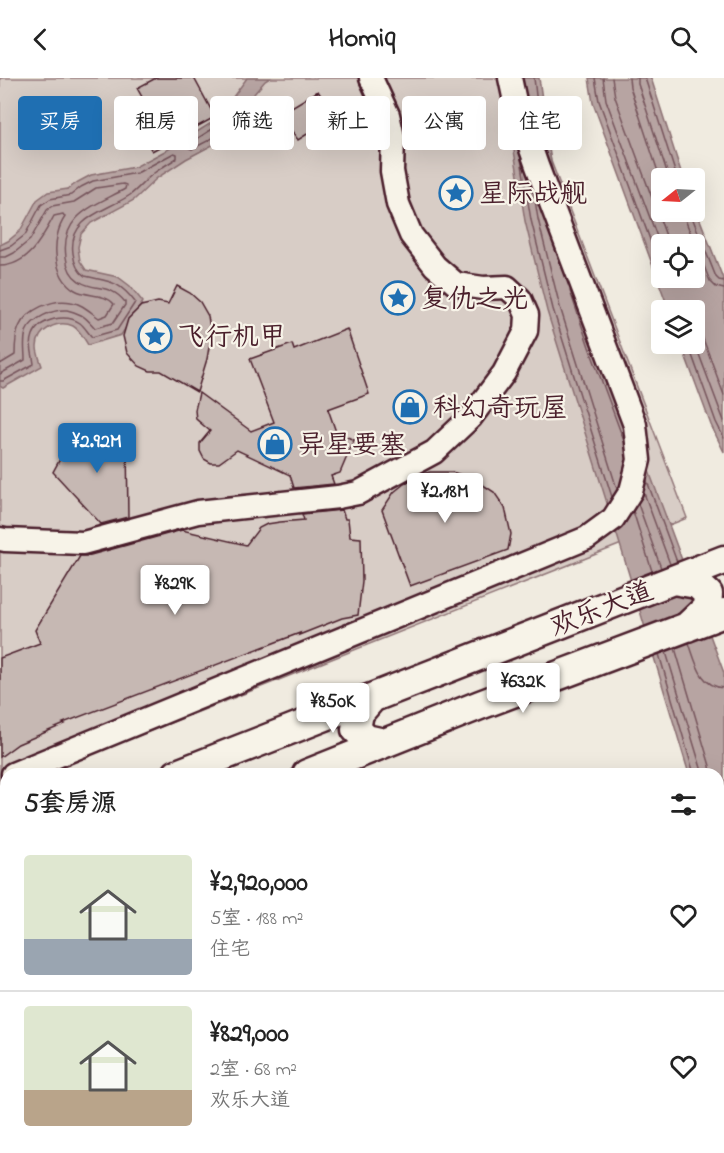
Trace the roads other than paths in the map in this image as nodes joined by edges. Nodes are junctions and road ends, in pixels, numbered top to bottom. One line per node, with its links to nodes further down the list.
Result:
1 (371, 78): 3 (street)
2 (510, 78): 10 (street)
3 (0, 539)
4 (724, 560): 5 (main road, 欢乐大道)
5 (673, 580): 7 (main road); 8 (main road, 欢乐大道)
6 (724, 613): 7 (main road, 欢乐大道)
7 (687, 627): 9 (main road, 欢乐大道)
8 (372, 698): 9 (main road); 11 (main road, 欢乐大道)
9 (384, 743): 12 (main road, 欢乐大道)
10 (28, 768)
11 (192, 768)
12 (322, 768)

